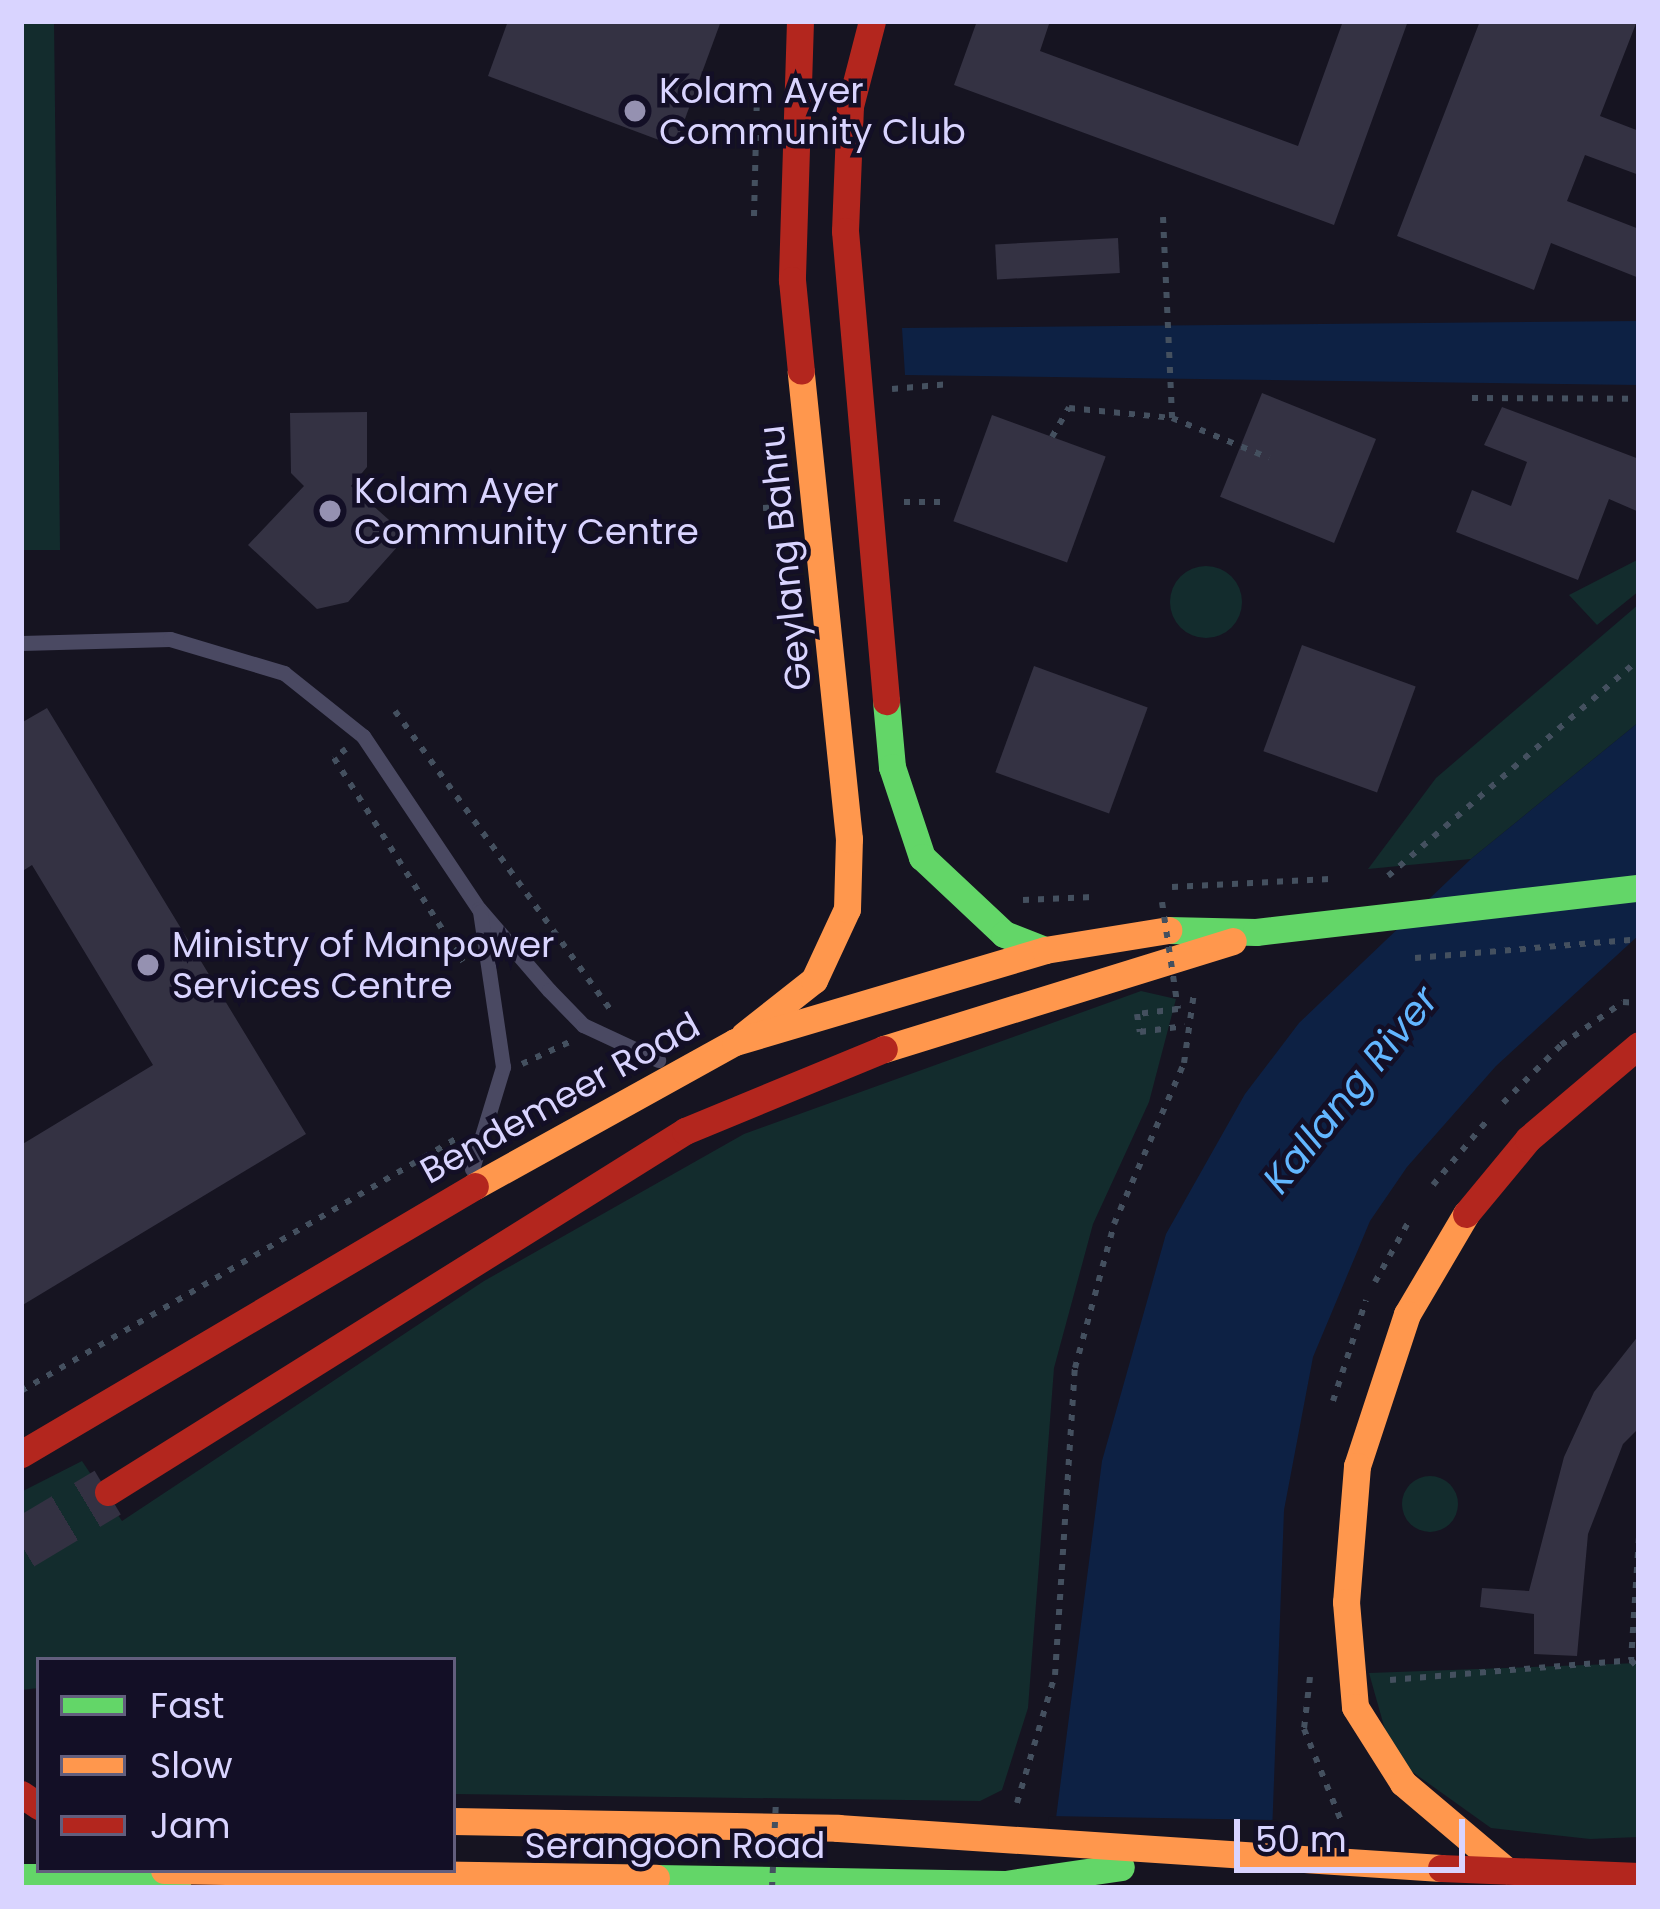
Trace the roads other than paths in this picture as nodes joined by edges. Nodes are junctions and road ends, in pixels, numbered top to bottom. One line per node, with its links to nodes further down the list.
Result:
1 (800, 21): 8 (main road, Geylang Bahru)
2 (872, 21): 7 (main road)
3 (21, 643): 5 (lane)
4 (1639, 888): 6 (main road, Bendemeer Road)
5 (479, 909): 10 (lane); 11 (lane)
6 (1256, 932): 7 (main road, Bendemeer Road); 13 (main road, Bendemeer Road)
7 (1045, 950): 8 (main road, Bendemeer Road)
8 (735, 1042): 10 (main road, Bendemeer Road)
9 (1639, 1045): 16 (main road)
10 (685, 1062): 11 (main road, Bendemeer Road)
11 (459, 1193): 12 (main road, Bendemeer Road)
12 (21, 1453)
13 (108, 1492)
14 (456, 1821): 15 (main road, Serangoon Road)
15 (1185, 1858): 16 (main road, Serangoon Road); 17 (main road, Serangoon Road)
16 (1506, 1870): 19 (main road, Serangoon Road)
17 (172, 1873): 18 (main road, Serangoon Road)
18 (23, 1876)
19 (1639, 1876)

